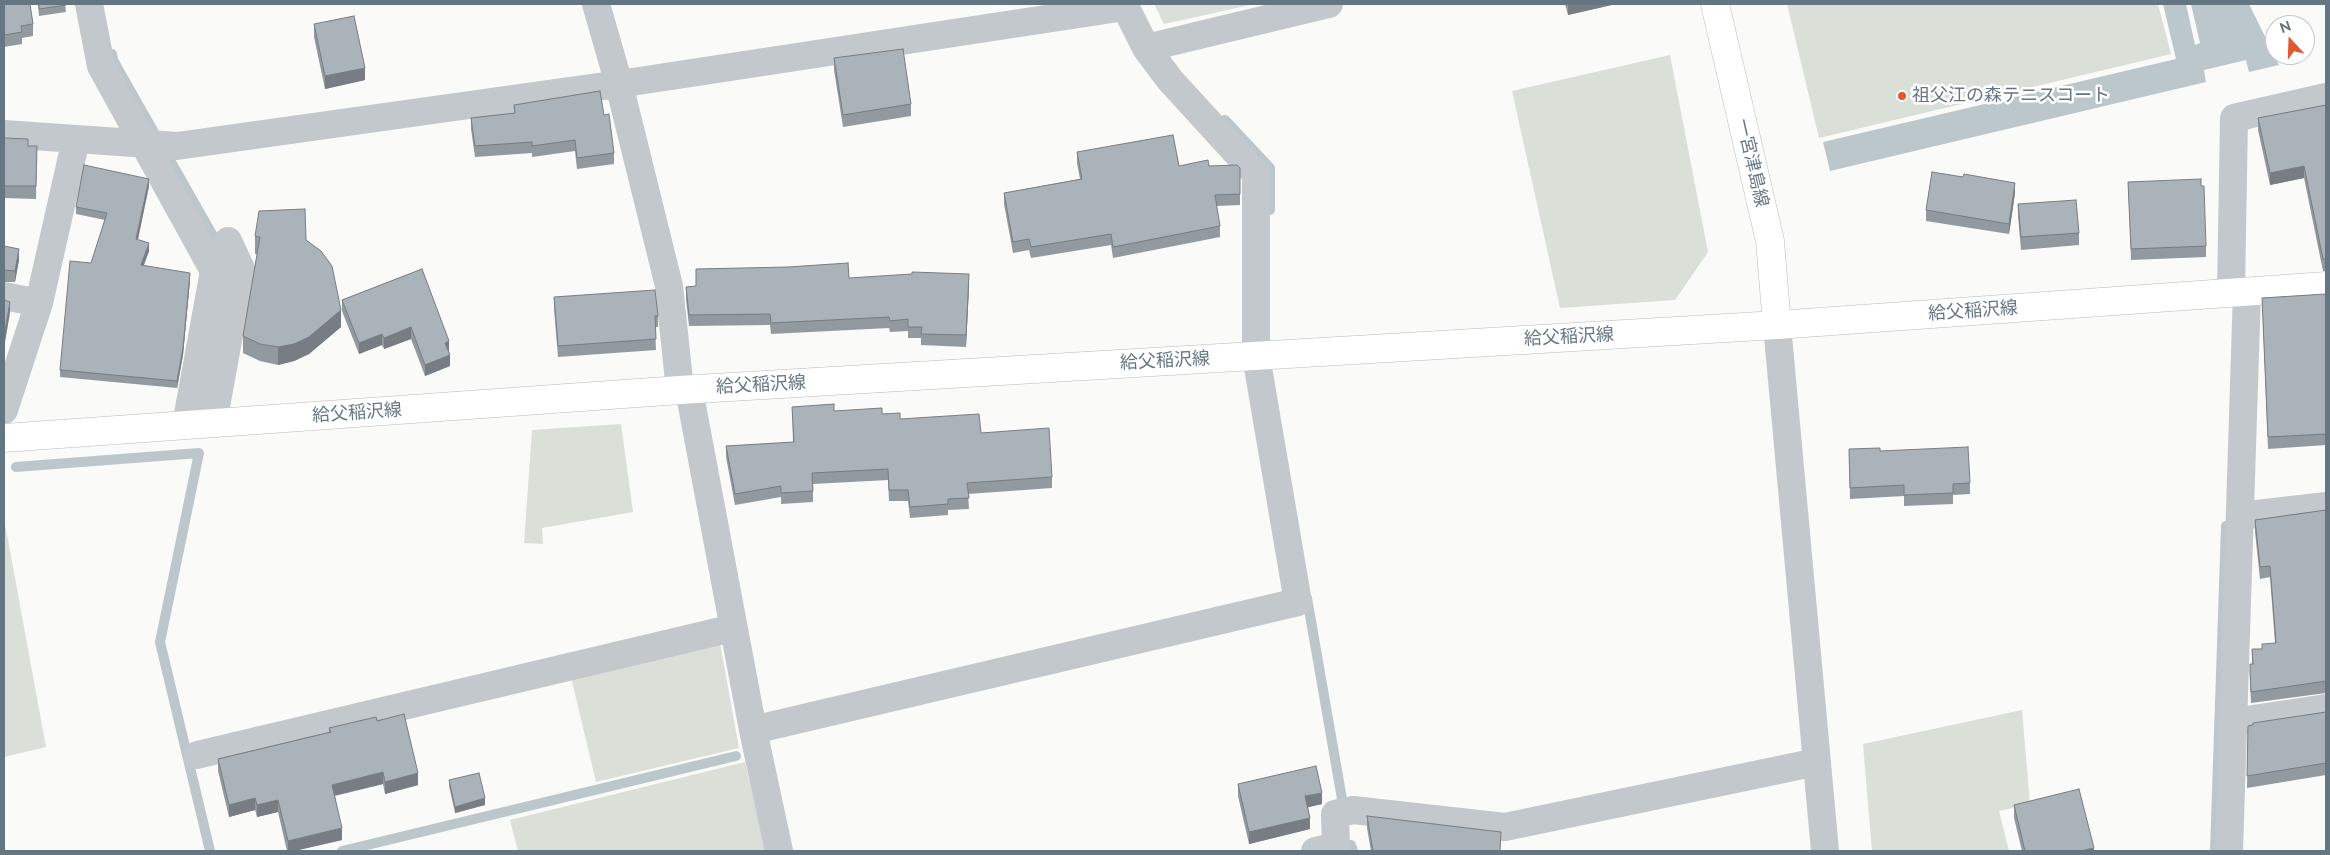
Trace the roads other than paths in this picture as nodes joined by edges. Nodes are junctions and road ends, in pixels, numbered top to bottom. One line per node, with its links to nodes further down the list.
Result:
1 (89, 4): 11 (street)
2 (596, 4): 7 (street)
3 (1330, 4): 6 (street)
4 (1715, 4): 17 (main road, 一宮津島線)
5 (1125, 5): 6 (street); 7 (street)
6 (1146, 48): 18 (street)
7 (619, 84): 11 (street); 19 (street)
8 (2326, 97): 14 (street)
9 (4, 134): 10 (street)
10 (76, 139): 11 (street); 16 (street)
11 (143, 142): 22 (street)
12 (228, 241): 21 (street)
13 (2326, 286): 14 (main road, 給父稲沢線)
14 (2238, 291): 17 (main road, 給父稲沢線); 25 (street)
15 (4, 296): 16 (street)
16 (39, 303): 20 (street)
17 (1777, 325): 18 (main road, 給父稲沢線); 31 (street)
18 (1256, 356): 19 (main road, 給父稲沢線); 29 (street)
19 (684, 390): 21 (main road, 給父稲沢線); 26 (street)
20 (4, 410)
21 (213, 423): 22 (main road, 給父稲沢線)
22 (186, 425): 23 (main road, 給父稲沢線)
23 (4, 438)
24 (2326, 506): 25 (street)
25 (2240, 516): 28 (street)
26 (734, 628): 29 (street); 30 (street)
27 (2326, 708): 28 (street)
28 (2233, 722): 35 (street)
29 (752, 730): 33 (street)
30 (197, 755)
31 (1817, 762): 32 (street); 34 (street)
32 (1329, 850)
33 (779, 851)
34 (1825, 851)
35 (2229, 851)

